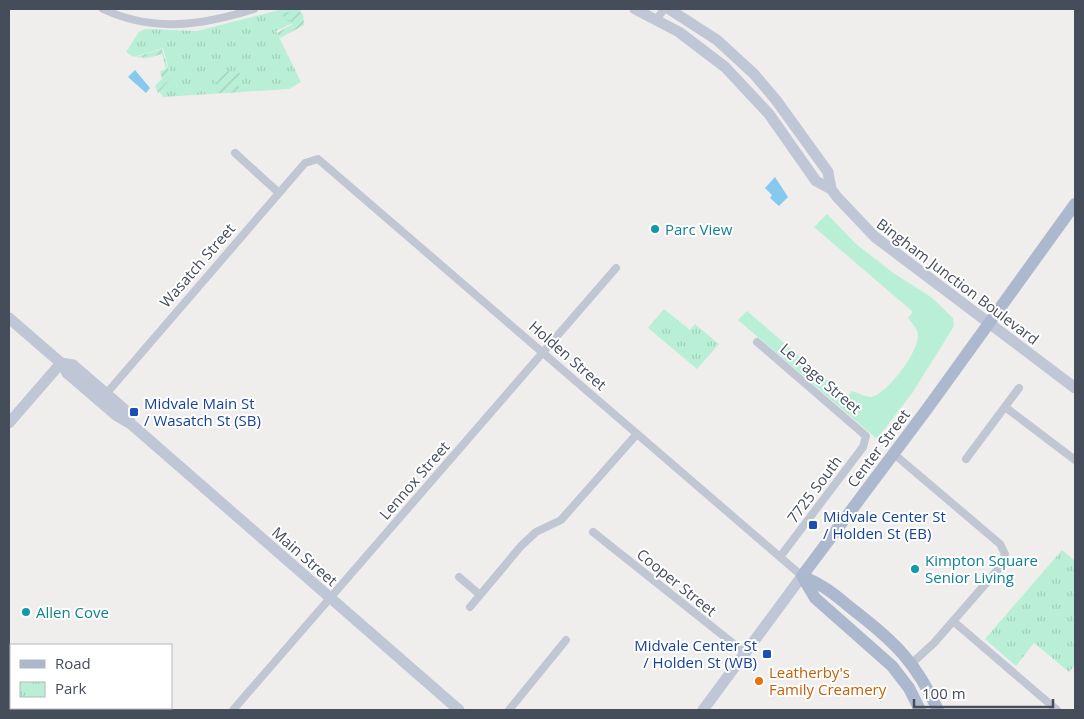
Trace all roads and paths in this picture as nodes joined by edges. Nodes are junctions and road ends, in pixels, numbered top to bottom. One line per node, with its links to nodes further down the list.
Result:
1 (103, 9): 2 (street)
2 (254, 9)
3 (635, 9): 6 (main road, Bingham Junction Boulevard)
4 (664, 9): 6 (street)
5 (669, 9): 9 (main road, Bingham Junction Boulevard)
6 (657, 19): 9 (main road, Bingham Junction Boulevard)
7 (235, 153): 10 (street)
8 (313, 159): 10 (street, Wasatch Street); 16 (street, Holden Street)
9 (832, 189): 14 (main road, Bingham Junction Boulevard)
10 (279, 193): 20 (street, Wasatch Street)
11 (1075, 204): 14 (main road, Center Street)
12 (616, 268): 16 (street, Lennox Street)
13 (9, 318): 17 (main road, Main Street)
14 (988, 324): 19 (main road, Bingham Junction Boulevard); 26 (main road, Center Street)
15 (757, 342): 25 (street, Le Page Street)
16 (542, 354): 24 (street, Holden Street); 34 (street, Lennox Street)
17 (61, 363): 20 (main road, Main Street); 22 (main road); 23 (main road, Main Street)
18 (1019, 388): 21 (street)
19 (1075, 388)
20 (106, 394): 23 (main road, Main Street)
21 (1005, 407): 27 (street); 28 (street)
22 (9, 423)
23 (131, 424): 34 (main road, Main Street)
24 (636, 435): 30 (street, Holden Street); 33 (street)
25 (866, 436): 30 (street, 7725 South)
26 (894, 454): 32 (main road, Center Street); 36 (street)
27 (966, 459)
28 (1075, 460)
29 (593, 532): 38 (street, Cooper Street)
30 (780, 557): 32 (street, Holden Street)
31 (459, 576): 33 (street)
32 (802, 576): 38 (main road, Center Street); 39 (main road, Holden Street); 44 (main road, Holden Street)
33 (480, 594): 35 (street)
34 (330, 598): 40 (street, Lennox Street); 41 (main road, Main Street)
35 (470, 606)
36 (953, 621): 39 (street); 46 (street)
37 (566, 640): 42 (street)
38 (745, 653): 43 (main road, Center Street)
39 (912, 663): 45 (main road, Holden Street)
40 (233, 710)
41 (459, 710)
42 (509, 710)
43 (703, 710)
44 (920, 710)
45 (938, 710)
46 (1057, 710)

